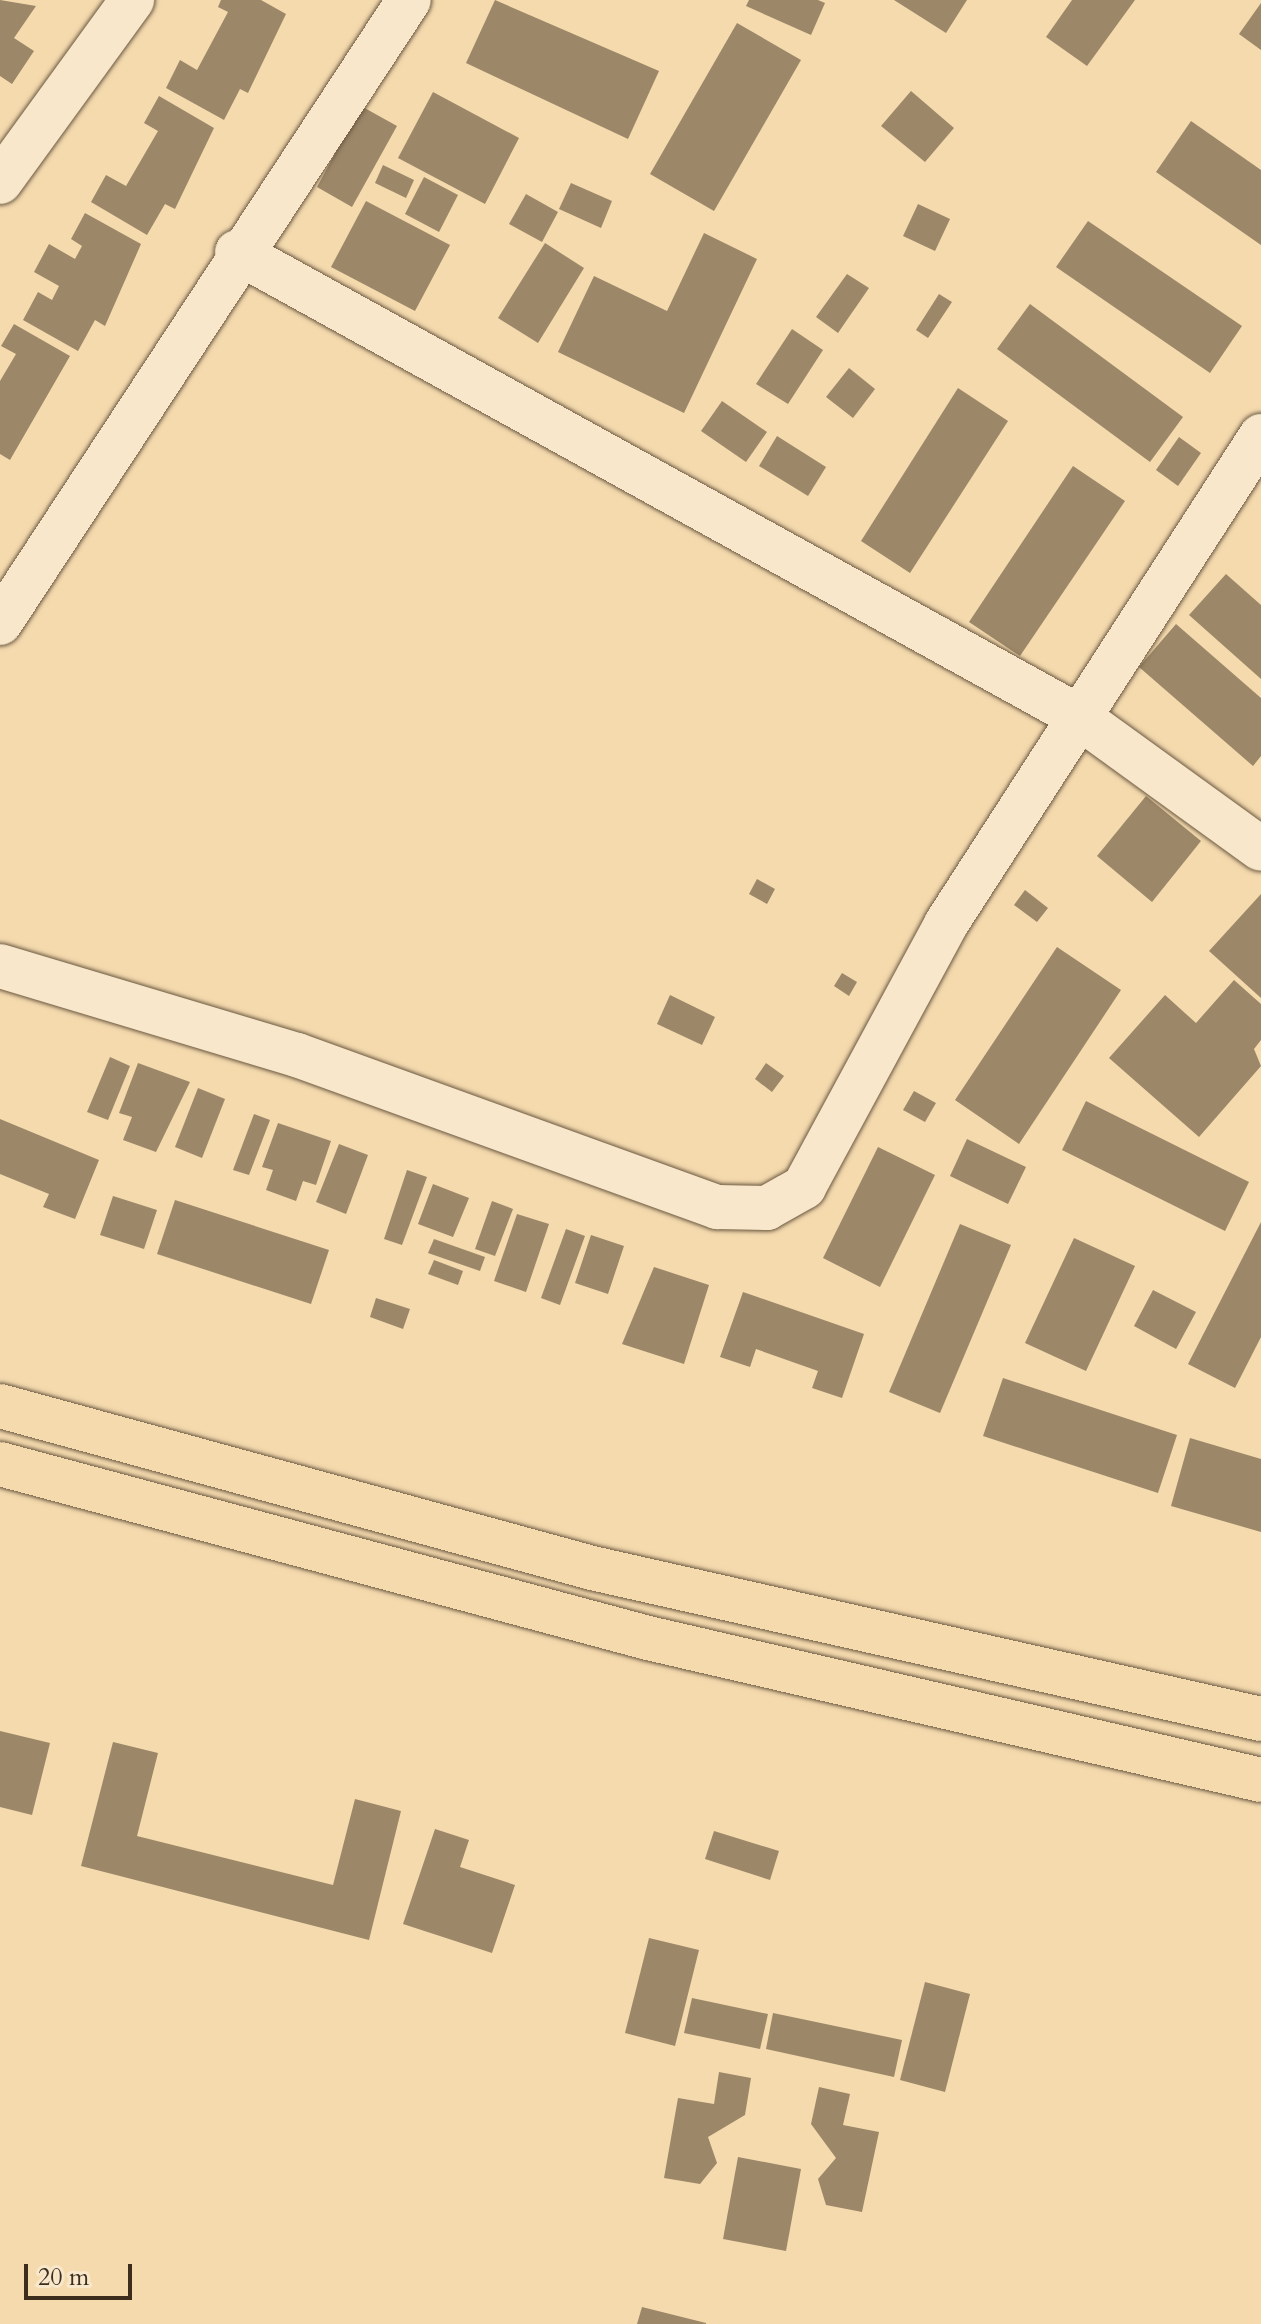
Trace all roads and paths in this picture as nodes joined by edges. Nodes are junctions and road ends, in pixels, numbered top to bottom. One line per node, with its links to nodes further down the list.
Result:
1 (132, 0): 3 (lane)
2 (409, 0): 4 (lane)
3 (0, 182)
4 (237, 252): 6 (lane); 7 (lane)
5 (1261, 436): 7 (lane)
6 (0, 623)
7 (1076, 715): 8 (lane); 9 (lane)
8 (1261, 849)
9 (0, 966)
10 (0, 1406): 12 (main road)
11 (0, 1464): 13 (main road)
12 (1261, 1719)
13 (1261, 1780)

